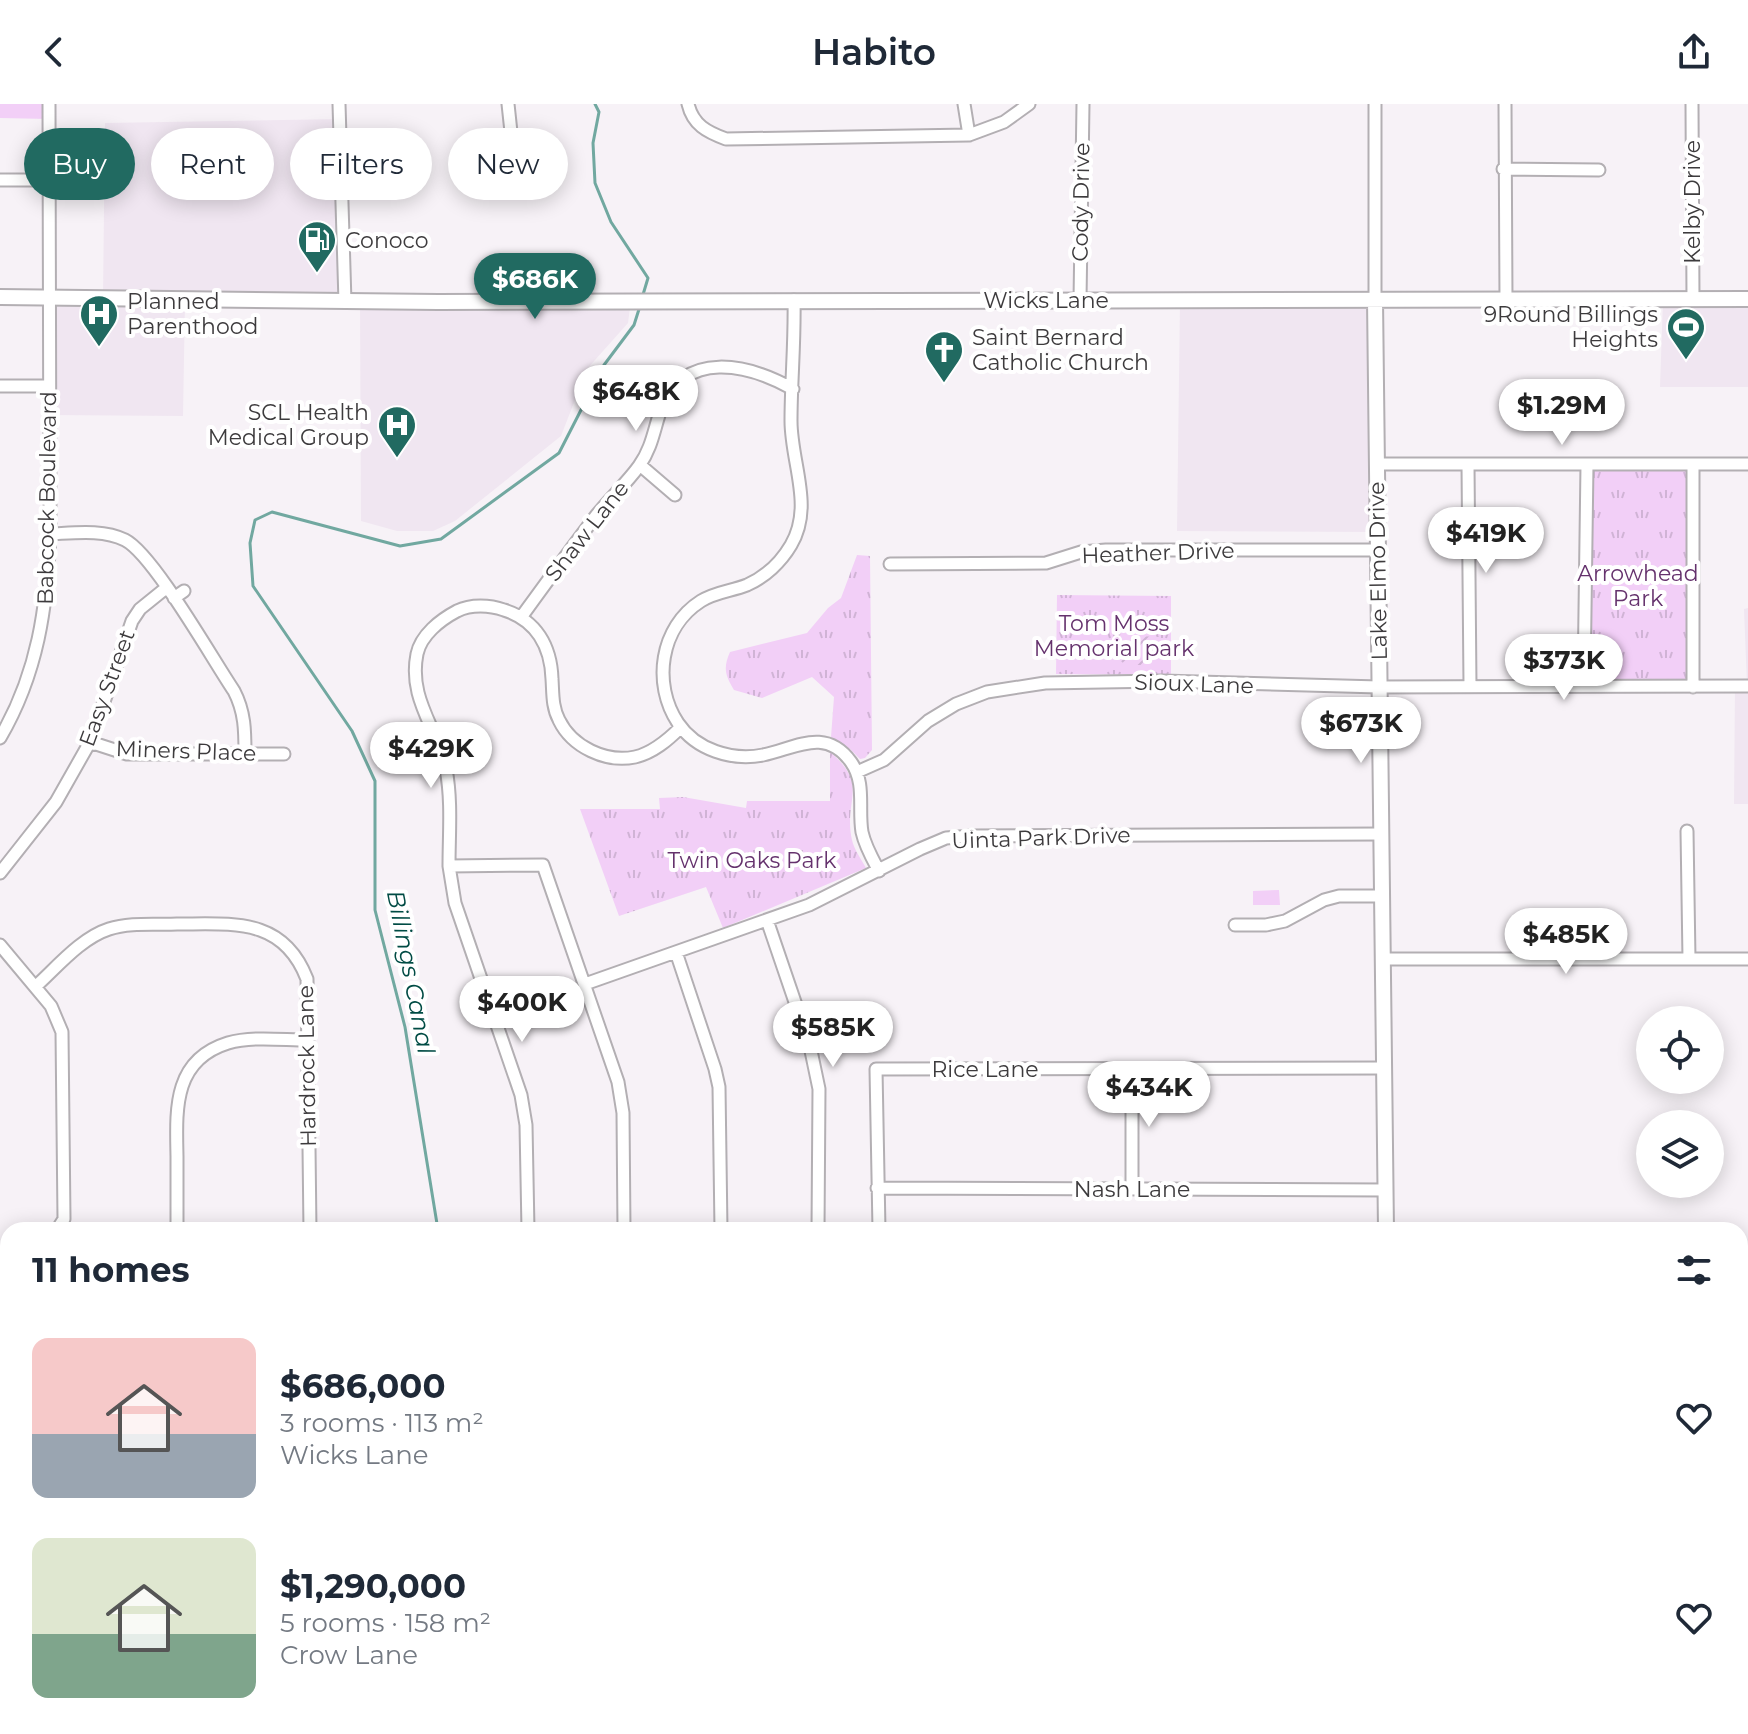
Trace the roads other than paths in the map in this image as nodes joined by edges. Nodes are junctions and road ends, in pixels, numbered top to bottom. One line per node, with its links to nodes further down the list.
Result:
1 (49, 104): 11 (street, Babcock Boulevard)
2 (339, 104): 27 (street)
3 (508, 104): 12 (street)
4 (688, 104): 13 (street)
5 (964, 104): 13 (street)
6 (1029, 104): 13 (street)
7 (1083, 104): 23 (street, Cody Drive)
8 (1375, 104): 24 (street, Lake Elmo Drive)
9 (1505, 104): 14 (street)
10 (1692, 104): 26 (street, Kelby Drive)
11 (49, 128)
12 (511, 128)
13 (969, 135)
14 (1503, 169): 15 (street); 25 (street)
15 (1599, 170)
16 (0, 180): 17 (street)
17 (24, 180)
18 (50, 200): 20 (street, Babcock Boulevard)
19 (0, 297): 20 (main road, Wicks Lane)
20 (49, 298): 27 (main road, Wicks Lane); 29 (street, Babcock Boulevard)
21 (1748, 299): 26 (main road, Wicks Lane)
22 (794, 300): 23 (main road, Wicks Lane); 27 (main road, Wicks Lane); 30 (street)
23 (1080, 300): 24 (main road, Wicks Lane)
24 (1375, 300): 25 (main road, Wicks Lane); 31 (main road, Lake Elmo Drive)
25 (1506, 300): 26 (main road, Wicks Lane)
26 (1693, 300)
27 (345, 302)
28 (0, 386): 29 (street)
29 (49, 386): 38 (street, Babcock Boulevard)
30 (793, 389): 34 (street, Shaw Lane); 48 (street)
31 (1377, 464): 35 (street); 39 (main road, Lake Elmo Drive)
32 (1693, 464): 33 (street); 36 (street); 47 (street)
33 (1748, 464)
34 (640, 465): 37 (street); 42 (street, Shaw Lane)
35 (1468, 465): 36 (street); 44 (street)
36 (1587, 465): 43 (street)
37 (675, 495)
38 (50, 534): 41 (street); 49 (street, Babcock Boulevard)
39 (1379, 550): 40 (street, Heather Drive); 46 (main road, Lake Elmo Drive)
40 (890, 564)
41 (166, 588): 50 (street, Easy Street); 51 (street)
42 (522, 616): 48 (street); 56 (street)
43 (1584, 684): 44 (street, Sioux Lane); 47 (street, Sioux Lane)
44 (1470, 685): 46 (street, Sioux Lane)
45 (1748, 686): 47 (street, Sioux Lane)
46 (1379, 687): 53 (street, Sioux Lane); 55 (main road, Lake Elmo Drive)
47 (1693, 687)
48 (681, 727): 53 (street)
49 (1, 732)
50 (90, 742): 51 (street, Miners Place); 58 (street, Easy Street)
51 (245, 754): 52 (street, Miners Place)
52 (284, 754)
53 (857, 772): 57 (street)
54 (1687, 831): 65 (street)
55 (1381, 834): 57 (street, Uinta Park Drive); 59 (main road, Lake Elmo Drive)
56 (449, 866): 67 (street); 78 (street)
57 (879, 871): 60 (street, Uinta Park Drive)
58 (0, 873)
59 (1382, 896): 61 (street); 64 (main road, Lake Elmo Drive)
60 (767, 920): 63 (street, Uinta Park Drive); 81 (street)
61 (1235, 925)
62 (0, 945): 68 (street)
63 (676, 952): 67 (street, Uinta Park Drive); 80 (street)
64 (1383, 959): 65 (street); 70 (main road, Lake Elmo Drive)
65 (1689, 959): 66 (street)
66 (1748, 959)
67 (585, 984): 79 (street)
68 (36, 986): 69 (street, Hardrock Lane); 75 (street)
69 (308, 1040): 76 (street); 77 (street, Hardrock Lane)
70 (1383, 1068): 71 (street, Rice Lane); 74 (main road, Lake Elmo Drive)
71 (1132, 1069): 72 (street, Rice Lane); 73 (street)
72 (877, 1188): 73 (street, Nash Lane); 82 (street)
73 (1132, 1189): 74 (street, Nash Lane)
74 (1386, 1190): 83 (main road, Lake Elmo Drive)
75 (62, 1222)
76 (177, 1222)
77 (310, 1222)
78 (528, 1222)
79 (624, 1222)
80 (721, 1222)
81 (818, 1222)
82 (879, 1222)
83 (1386, 1222)

